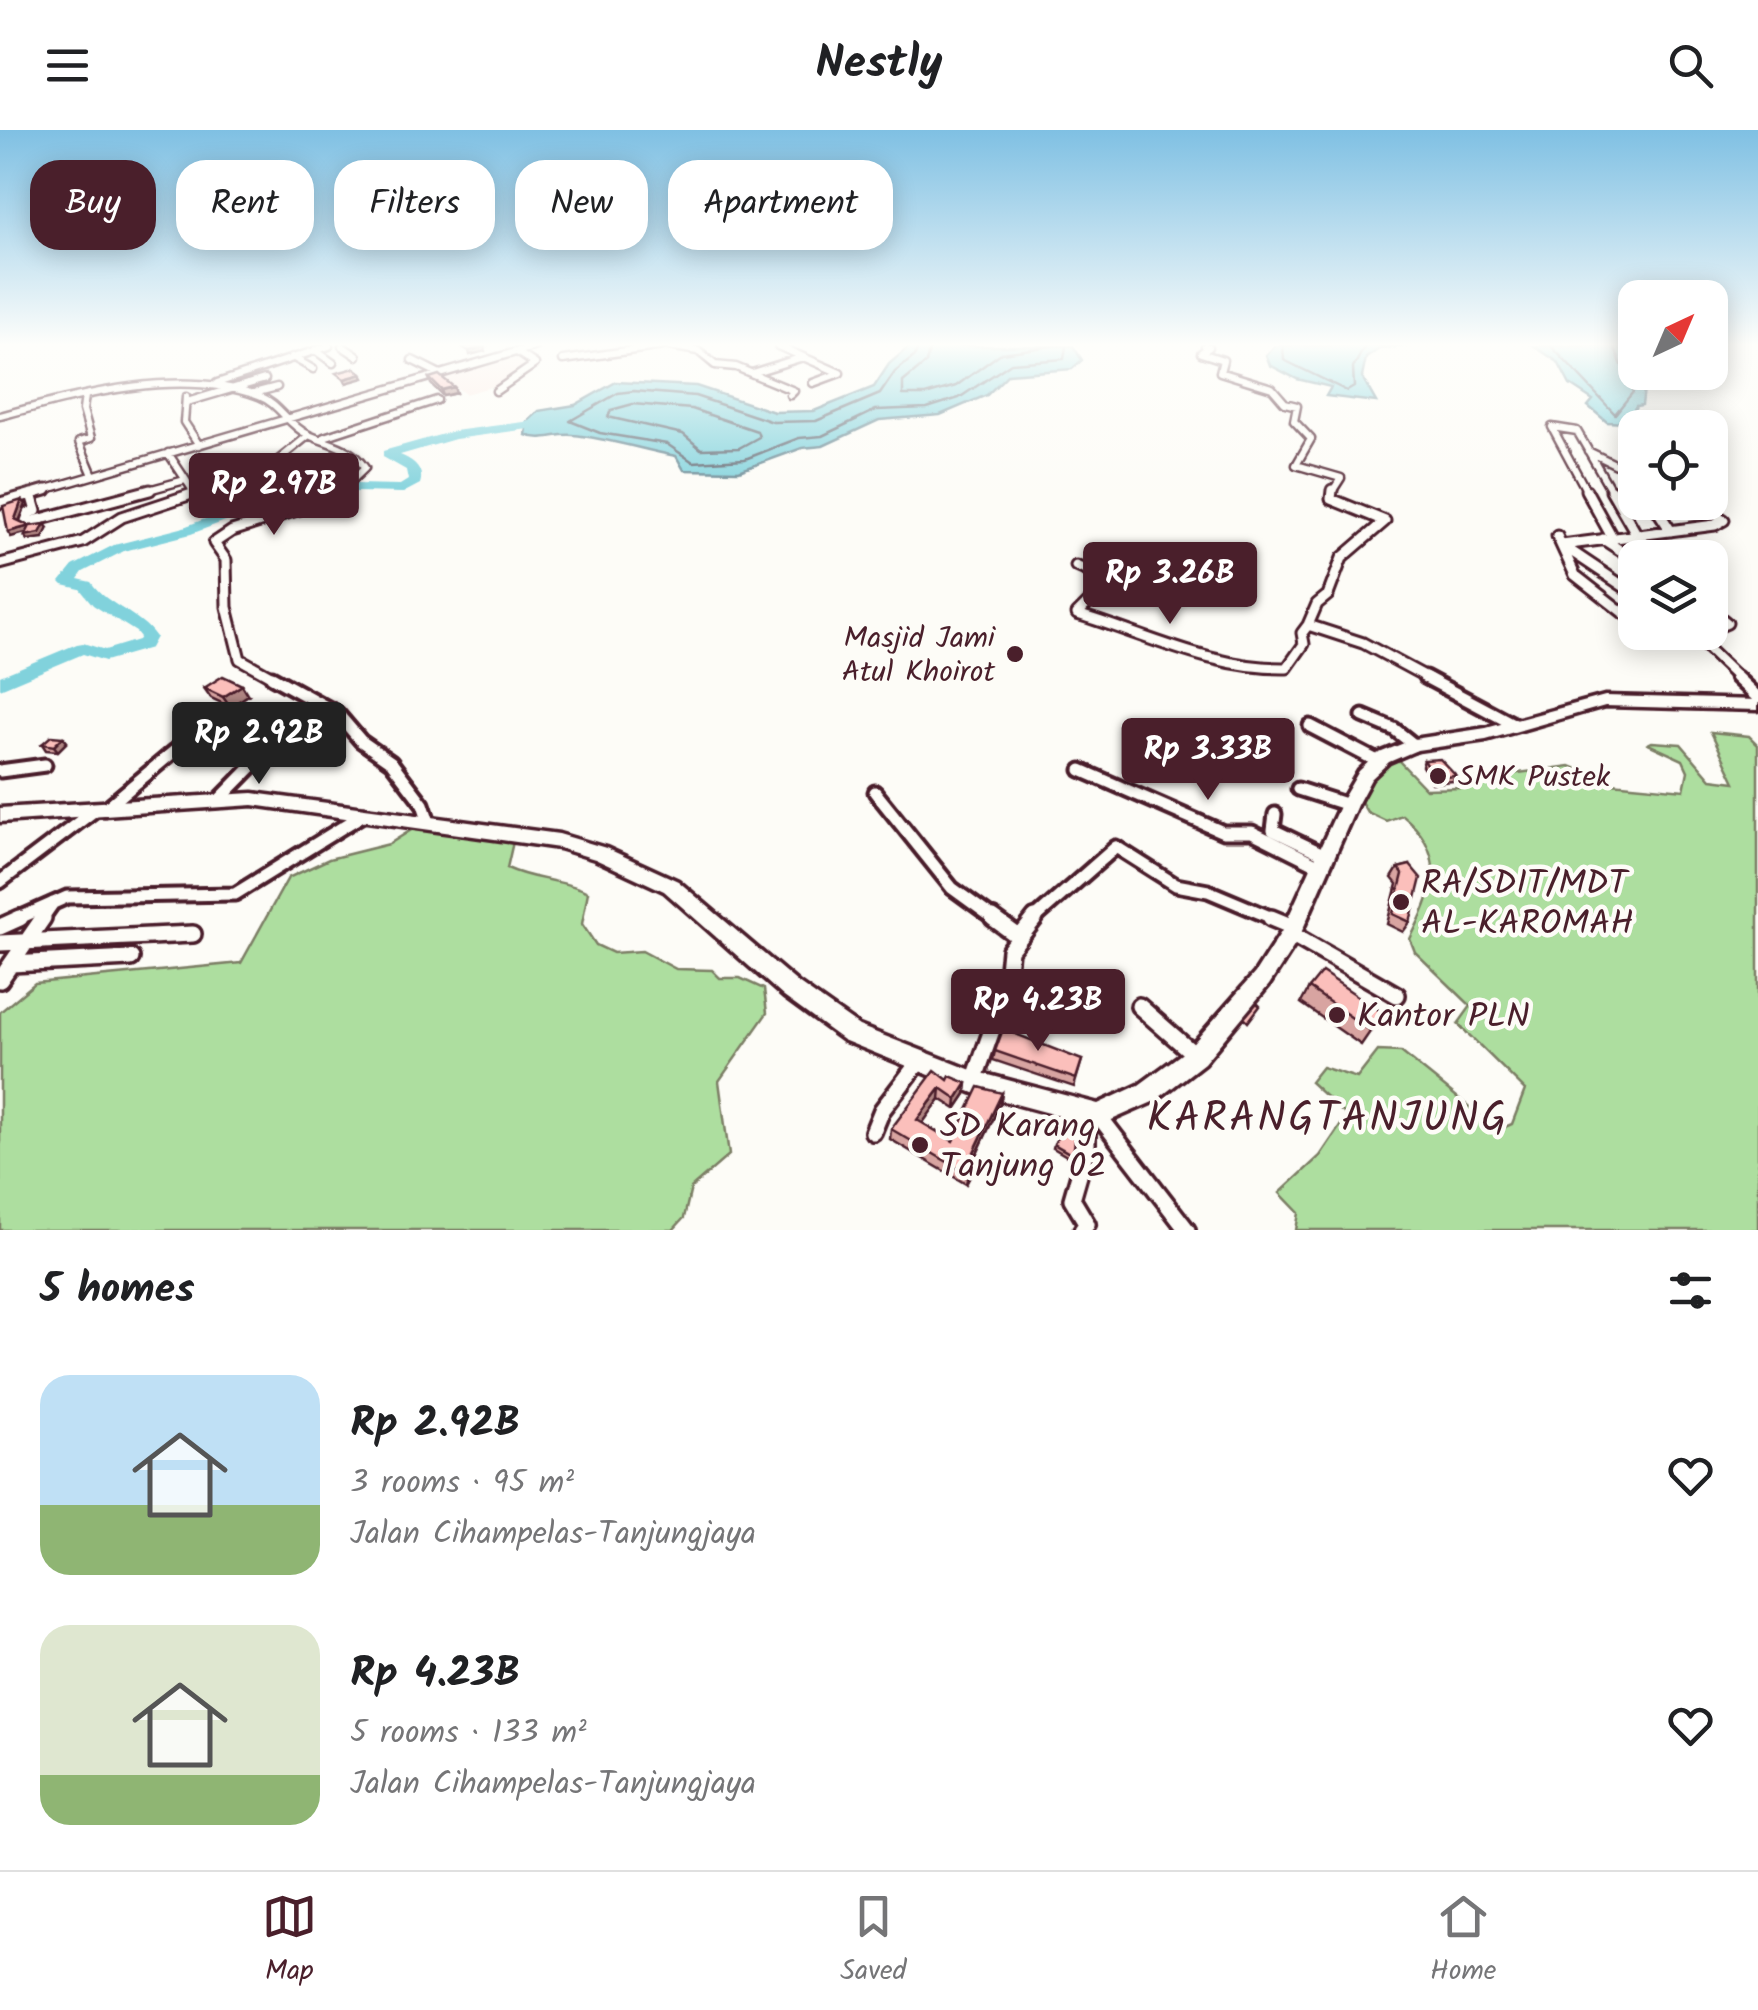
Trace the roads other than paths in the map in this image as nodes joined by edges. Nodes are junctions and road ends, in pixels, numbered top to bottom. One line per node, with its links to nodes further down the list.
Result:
1 (79, 397): 10 (street)
2 (85, 397): 18 (street)
3 (187, 397): 9 (street)
4 (204, 397): 9 (street)
5 (262, 397): 11 (street)
6 (361, 397): 11 (street)
7 (1282, 397): 34 (street)
8 (436, 400): 13 (street)
9 (187, 402): 14 (street)
10 (0, 416)
11 (288, 419): 12 (street); 14 (street)
12 (308, 435): 13 (street); 20 (street)
13 (324, 437): 55 (street)
14 (198, 444): 16 (street)
15 (1588, 451): 17 (street); 26 (street); 27 (street)
16 (168, 454): 18 (street); 19 (street)
17 (1618, 466)
18 (93, 475): 21 (street)
19 (185, 480): 20 (street); 21 (street)
20 (195, 493): 30 (street)
21 (30, 494): 22 (street)
22 (0, 503)
23 (1663, 520): 25 (street)
24 (1724, 520): 25 (street)
25 (1670, 531): 26 (street)
26 (1637, 535): 27 (street)
27 (1607, 538): 28 (street); 29 (street)
28 (1559, 540): 32 (street); 33 (street)
29 (1618, 547)
30 (0, 564)
31 (1076, 566): 34 (street)
32 (1618, 582)
33 (1618, 609)
34 (1308, 625): 38 (street)
35 (1708, 650): 36 (street)
36 (1758, 702): 38 (main road)
37 (1363, 716): 41 (street)
38 (1515, 725): 41 (main road)
39 (1310, 726): 43 (street)
40 (184, 742): 51 (street)
41 (1414, 746): 43 (main road)
42 (270, 748): 49 (street)
43 (1379, 762): 50 (main road)
44 (44, 765): 46 (street)
45 (1080, 770): 56 (street)
46 (0, 771)
47 (1298, 789): 50 (street)
48 (875, 792): 62 (street)
49 (220, 799): 51 (main road); 52 (main road)
50 (1348, 805): 56 (main road)
51 (100, 809): 54 (main road); 57 (street)
52 (367, 812): 55 (main road); 58 (street)
53 (1275, 814): 56 (street)
54 (0, 816)
55 (429, 822): 71 (main road)
56 (1320, 859): 60 (main road)
57 (0, 882)
58 (54, 901): 59 (street); 63 (street)
59 (0, 927)
60 (1292, 930): 62 (street); 68 (street); 70 (main road)
61 (193, 934): 63 (street)
62 (1018, 936): 72 (street)
63 (26, 941): 64 (street); 66 (street)
64 (0, 943)
65 (131, 958): 66 (street)
66 (11, 964): 67 (street)
67 (0, 980)
68 (1396, 995)
69 (1139, 1006): 70 (street)
70 (1196, 1056): 73 (main road)
71 (918, 1062): 72 (main road); 74 (street)
72 (974, 1082): 73 (main road)
73 (1092, 1114): 75 (street); 76 (street)
74 (873, 1132)
75 (1082, 1230)
76 (1187, 1230)

